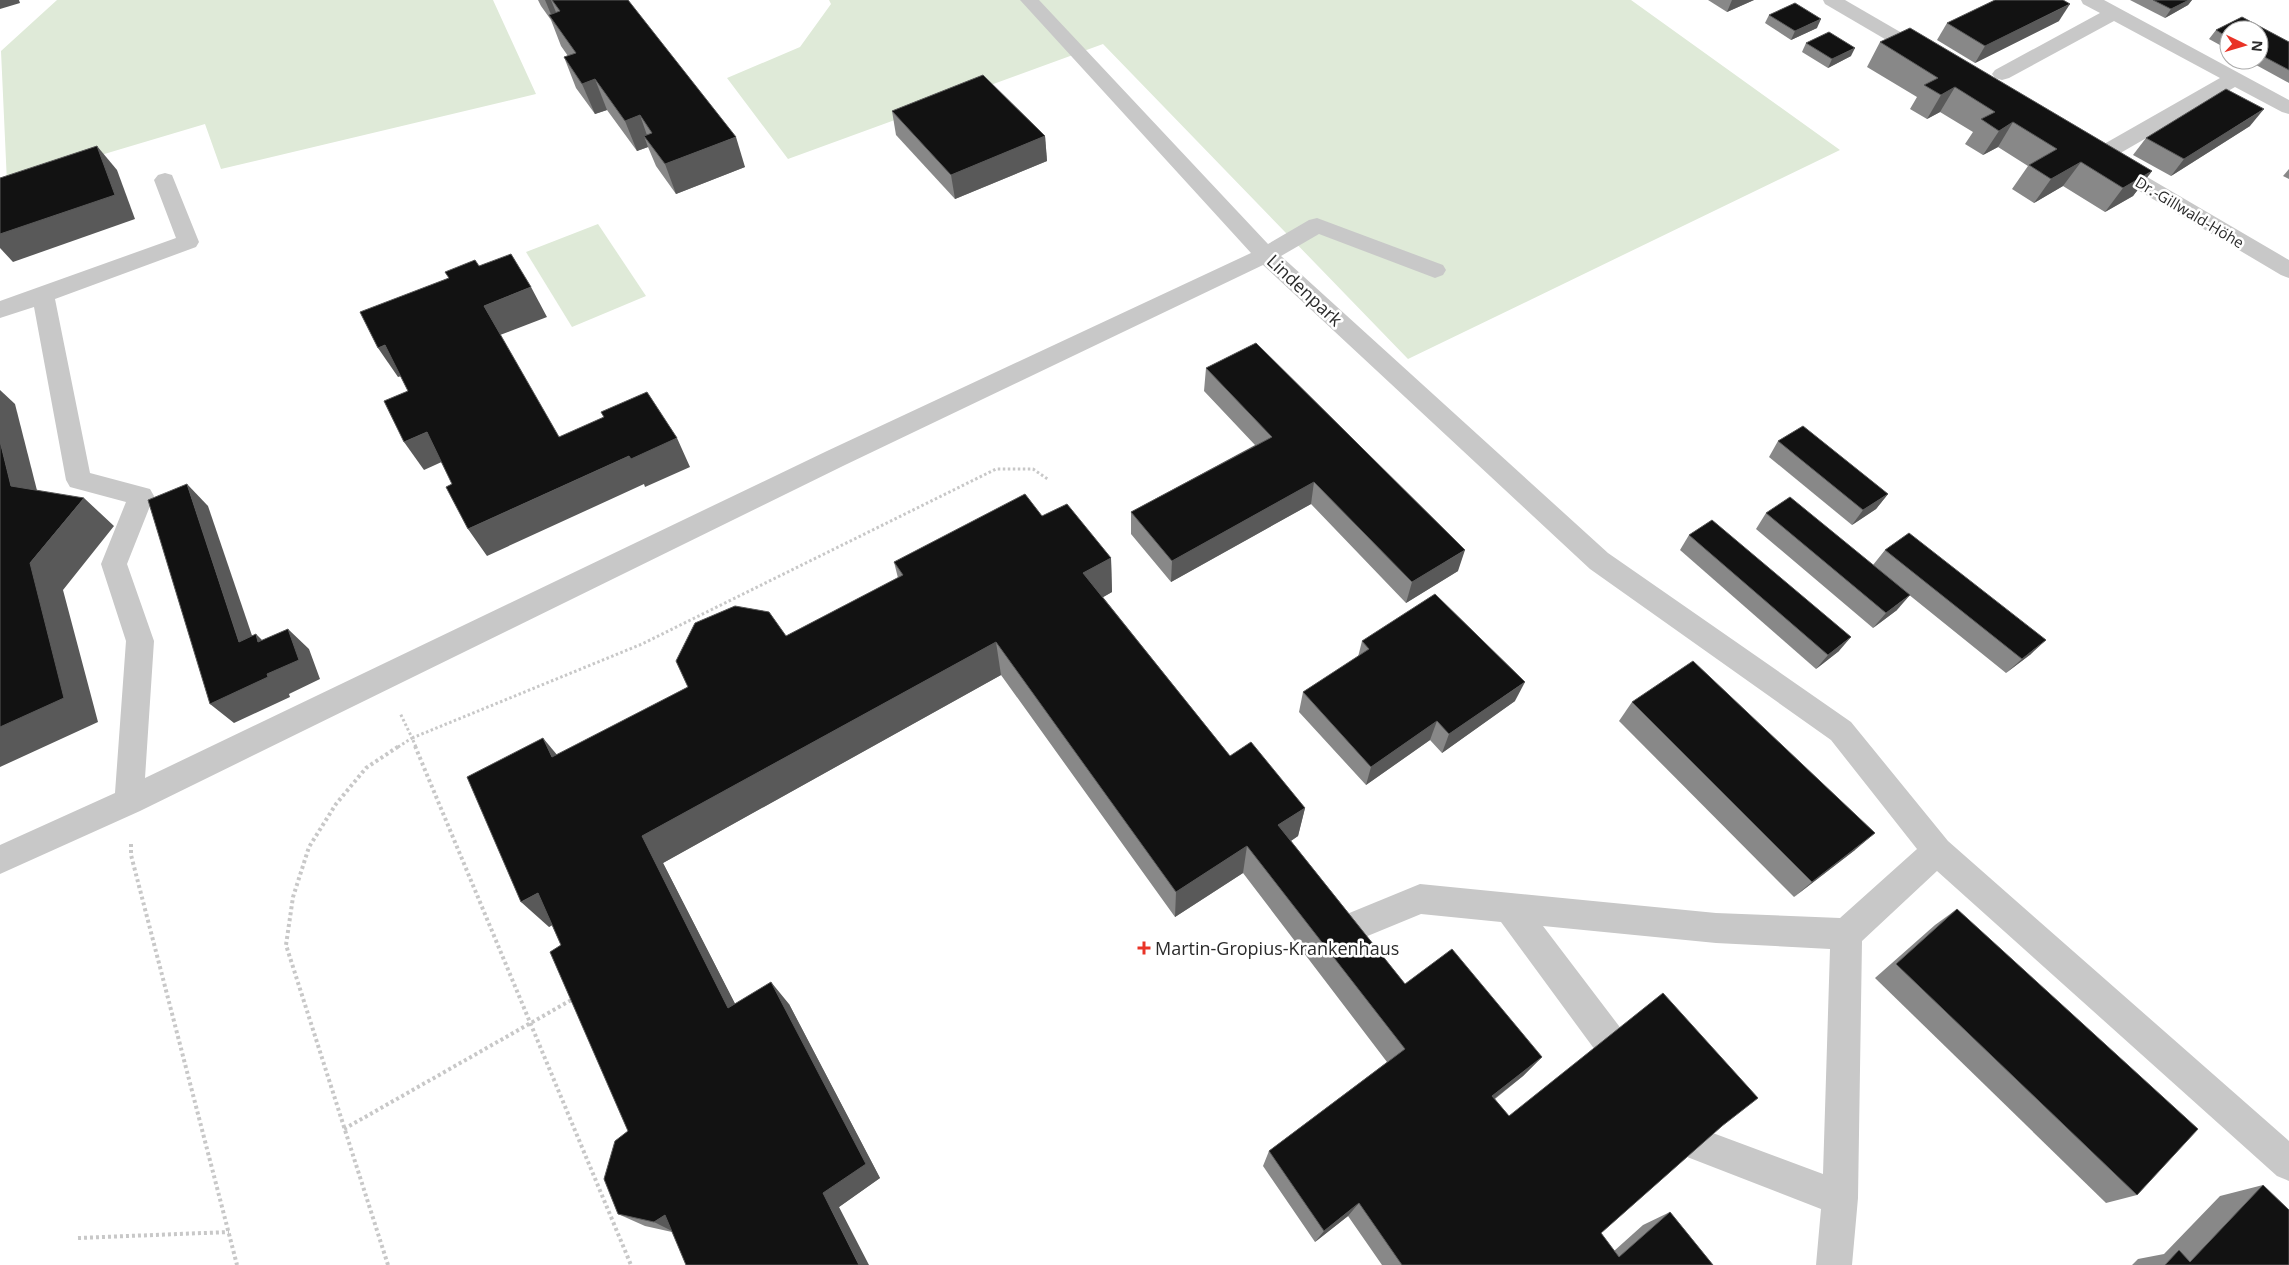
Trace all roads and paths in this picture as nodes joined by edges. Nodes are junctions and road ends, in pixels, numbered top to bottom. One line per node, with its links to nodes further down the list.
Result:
1 (1030, 0): 10 (street, Lindenpark)
2 (1832, 0): 5 (street)
3 (2090, 0): 4 (street)
4 (2115, 13): 6 (street); 7 (street)
5 (1943, 66)
6 (2002, 74)
7 (2235, 78): 8 (street); 12 (street, Dr.-Gillwald-Höhe)
8 (2289, 108)
9 (165, 180): 13 (street)
10 (1266, 255): 11 (street); 16 (street); 19 (street, Lindenpark)
11 (1435, 270)
12 (2289, 270)
13 (43, 295): 14 (street); 18 (street)
14 (0, 310)
15 (1049, 480): 17 (path)
16 (382, 677): 17 (path); 18 (street)
17 (412, 738): 25 (path); 27 (path)
18 (129, 801): 20 (street); 31 (path)
19 (1937, 850): 23 (street); 29 (street, Lindenpark)
20 (0, 860)
21 (1510, 908): 22 (street); 23 (street); 26 (street)
22 (1336, 934)
23 (1846, 934): 30 (street)
24 (577, 997): 25 (path)
25 (531, 1023): 27 (path); 35 (path)
26 (1607, 1038)
27 (344, 1130): 34 (path)
28 (1694, 1142): 30 (street)
29 (2289, 1164)
30 (1840, 1198): 36 (street)
31 (228, 1232): 32 (path); 33 (path)
32 (78, 1238)
33 (237, 1265)
34 (388, 1265)
35 (631, 1265)
36 (1834, 1265)

